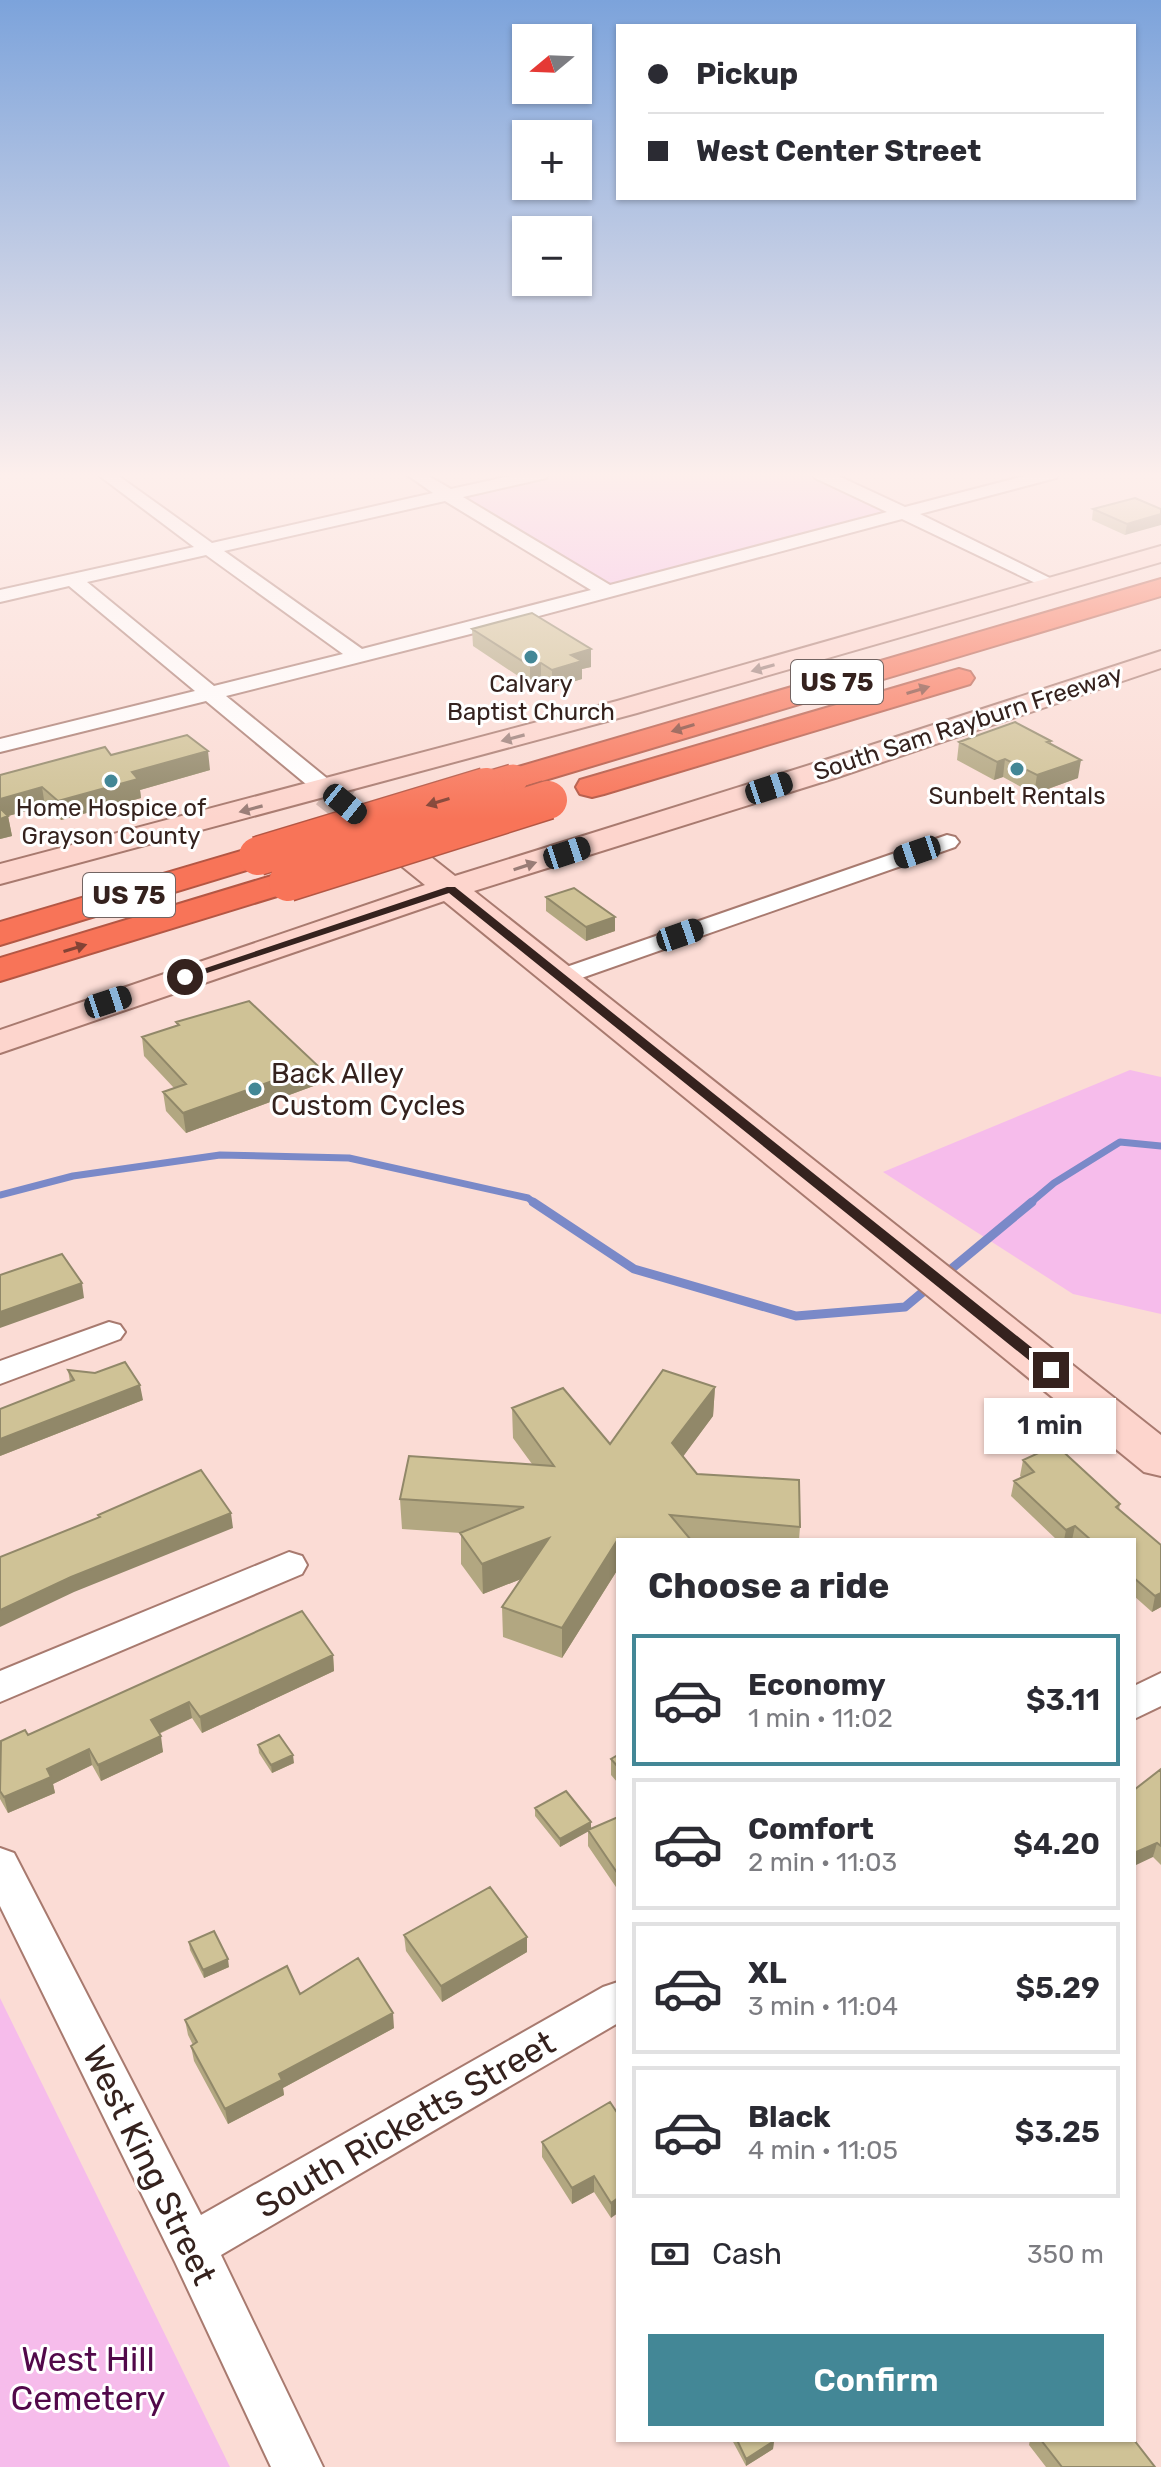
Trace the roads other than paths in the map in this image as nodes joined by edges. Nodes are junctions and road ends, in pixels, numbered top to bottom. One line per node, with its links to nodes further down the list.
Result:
1 (31, 589): 9 (street)
2 (84, 589): 13 (street)
3 (266, 589): 10 (street)
4 (602, 589): 8 (street)
5 (618, 589): 8 (street)
6 (1036, 589): 15 (main road, one-way to 15)
7 (1154, 589): 17 (highway, US 75, one-way to 17, bridge)
8 (607, 592): 10 (street)
9 (0, 596)
10 (359, 656): 13 (street)
11 (1161, 659): 19 (main road, South Sam Rayburn Freeway, one-way to 11)
12 (989, 669): 20 (highway, South Sam Rayburn Freeway / US 75, one-way to 12, bridge)
13 (210, 692): 14 (street); 15 (street)
14 (0, 746)
15 (333, 795): 18 (main road, one-way to 18); 19 (main road)
16 (947, 842): 24 (street)
17 (243, 860): 21 (highway); 22 (highway, US 75)
18 (0, 874)
19 (451, 889): 24 (main road); 26 (main road, South Sam Rayburn Freeway)
20 (216, 905): 23 (highway, South Sam Rayburn Freeway / US 75, one-way to 20); 25 (highway)
21 (0, 910)
22 (0, 934)
23 (0, 970)
24 (561, 977): 29 (main road)
25 (0, 999)
26 (0, 1042)
27 (109, 1332): 28 (street)
28 (0, 1373)
29 (1161, 1460)
30 (289, 1565): 31 (street)
31 (0, 1687)
32 (1161, 1688): 33 (street)
33 (1136, 1703)
34 (0, 1865): 36 (street, West King Street)
35 (616, 2002): 36 (street, South Ricketts Street)
36 (192, 2246): 37 (street, West King Street)
37 (297, 2467)

